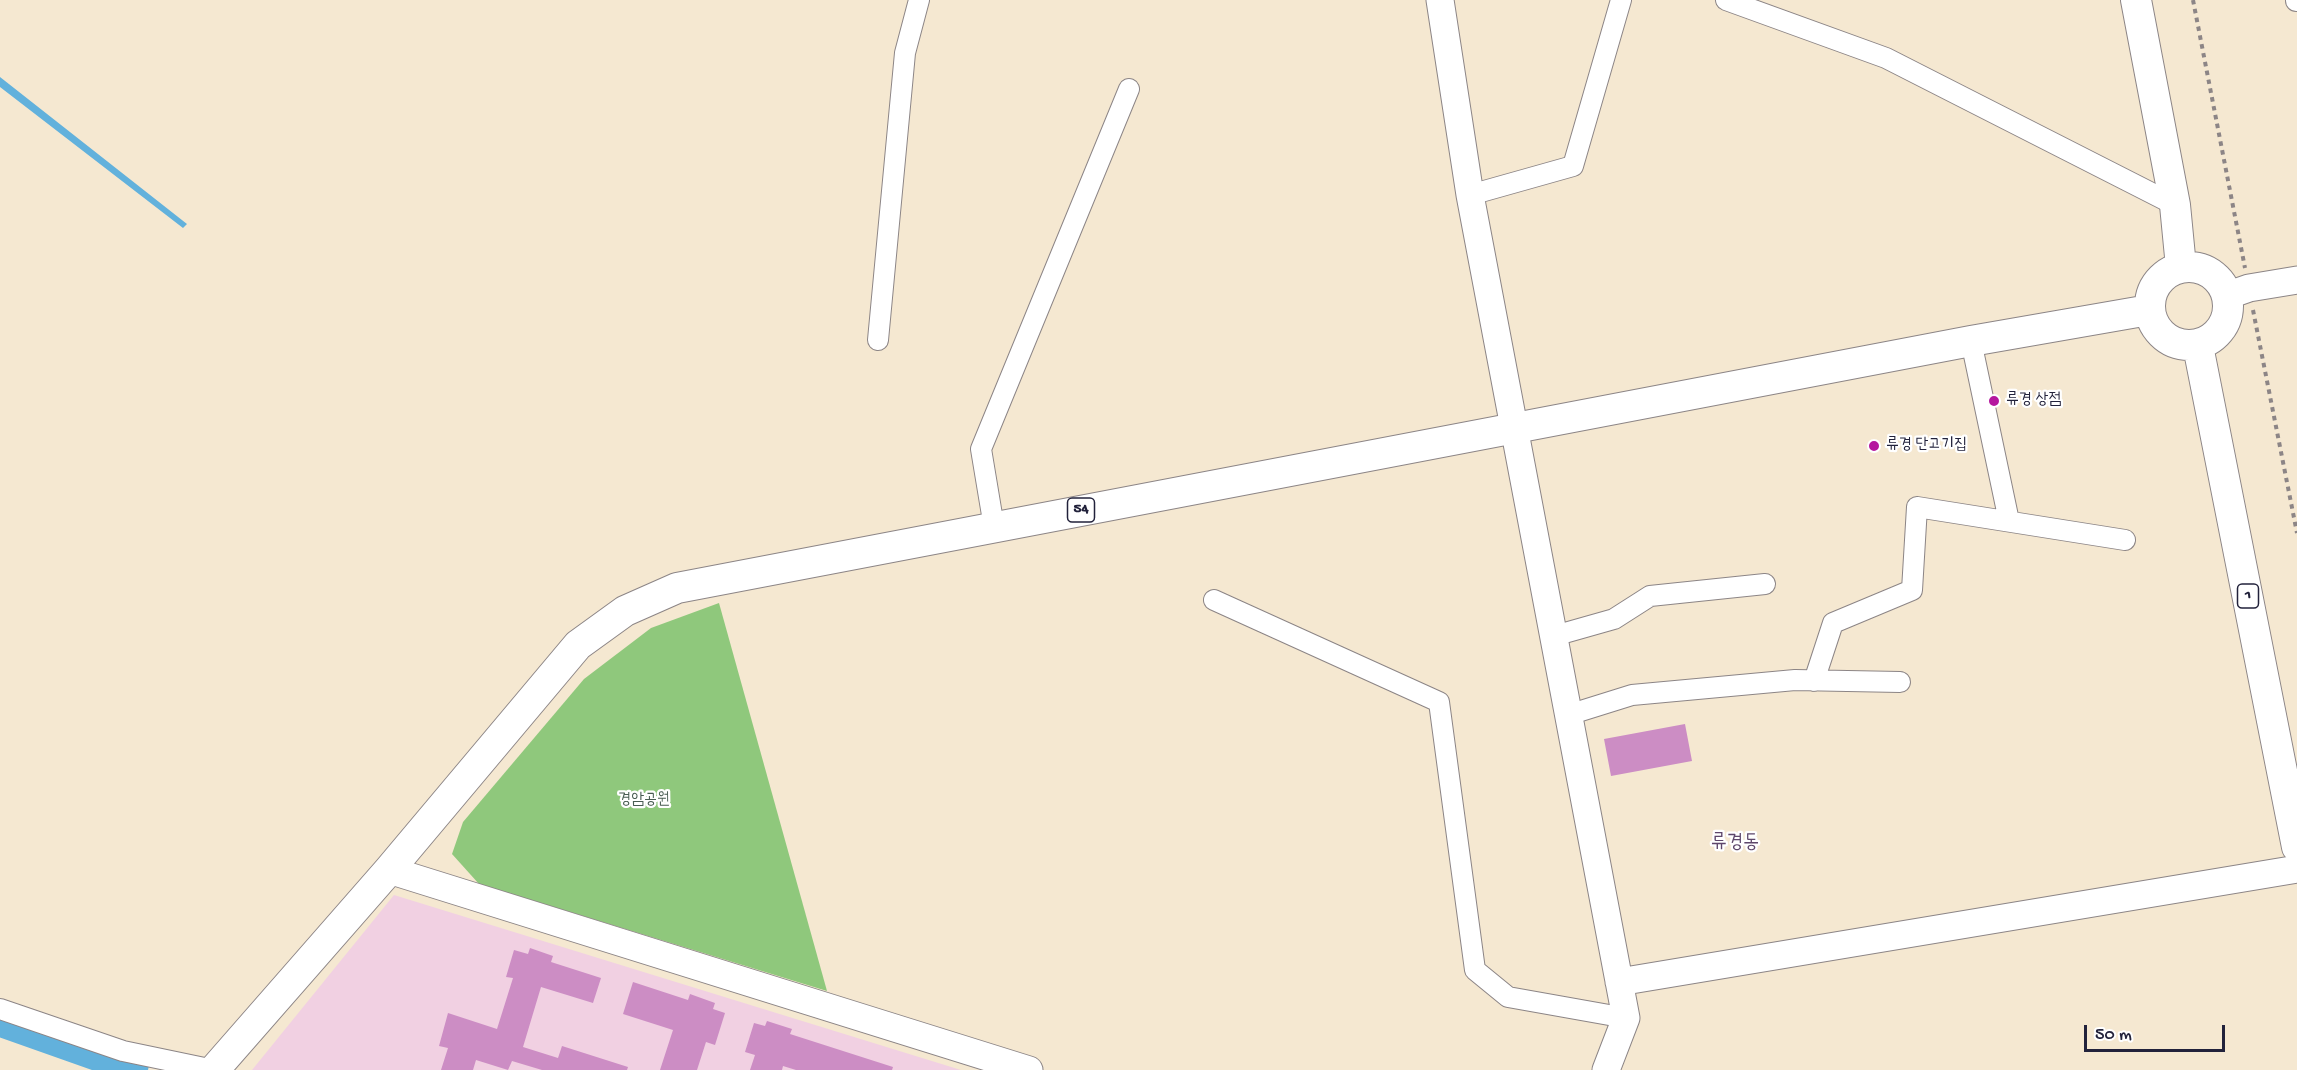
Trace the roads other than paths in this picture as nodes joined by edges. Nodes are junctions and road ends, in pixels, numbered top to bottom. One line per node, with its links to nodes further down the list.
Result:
1 (919, 0): 13 (street)
2 (1440, 0): 7 (street)
3 (1621, 0): 7 (street)
4 (1726, 0): 8 (street)
5 (2136, 0): 8 (main road)
6 (1129, 89): 18 (street)
7 (1470, 195): 16 (street)
8 (2175, 205): 9 (main road)
9 (2181, 267): 11 (main road); 12 (main road)
10 (2297, 280): 11 (street)
11 (2229, 295): 15 (main road)
12 (2149, 310): 14 (main road, 54); 15 (main road)
13 (878, 340)
14 (1971, 341): 16 (main road, 54); 17 (street)
15 (2198, 346): 26 (main road, 1)
16 (1514, 428): 18 (main road, 54); 22 (street)
17 (2009, 521): 19 (street); 23 (street)
18 (994, 527): 28 (main road, 54)
19 (2126, 540)
20 (1765, 584): 22 (street)
21 (1214, 600): 31 (street)
22 (1554, 636): 25 (street)
23 (1814, 681): 24 (street); 25 (street)
24 (1900, 682)
25 (1568, 715): 29 (street)
26 (2297, 847)
27 (2297, 869): 29 (street)
28 (389, 870): 32 (main road, 54); 33 (street)
29 (1619, 982): 31 (street)
30 (0, 1009): 32 (street)
31 (1626, 1018): 34 (street)
32 (214, 1070)
33 (1029, 1070)
34 (1606, 1070)

